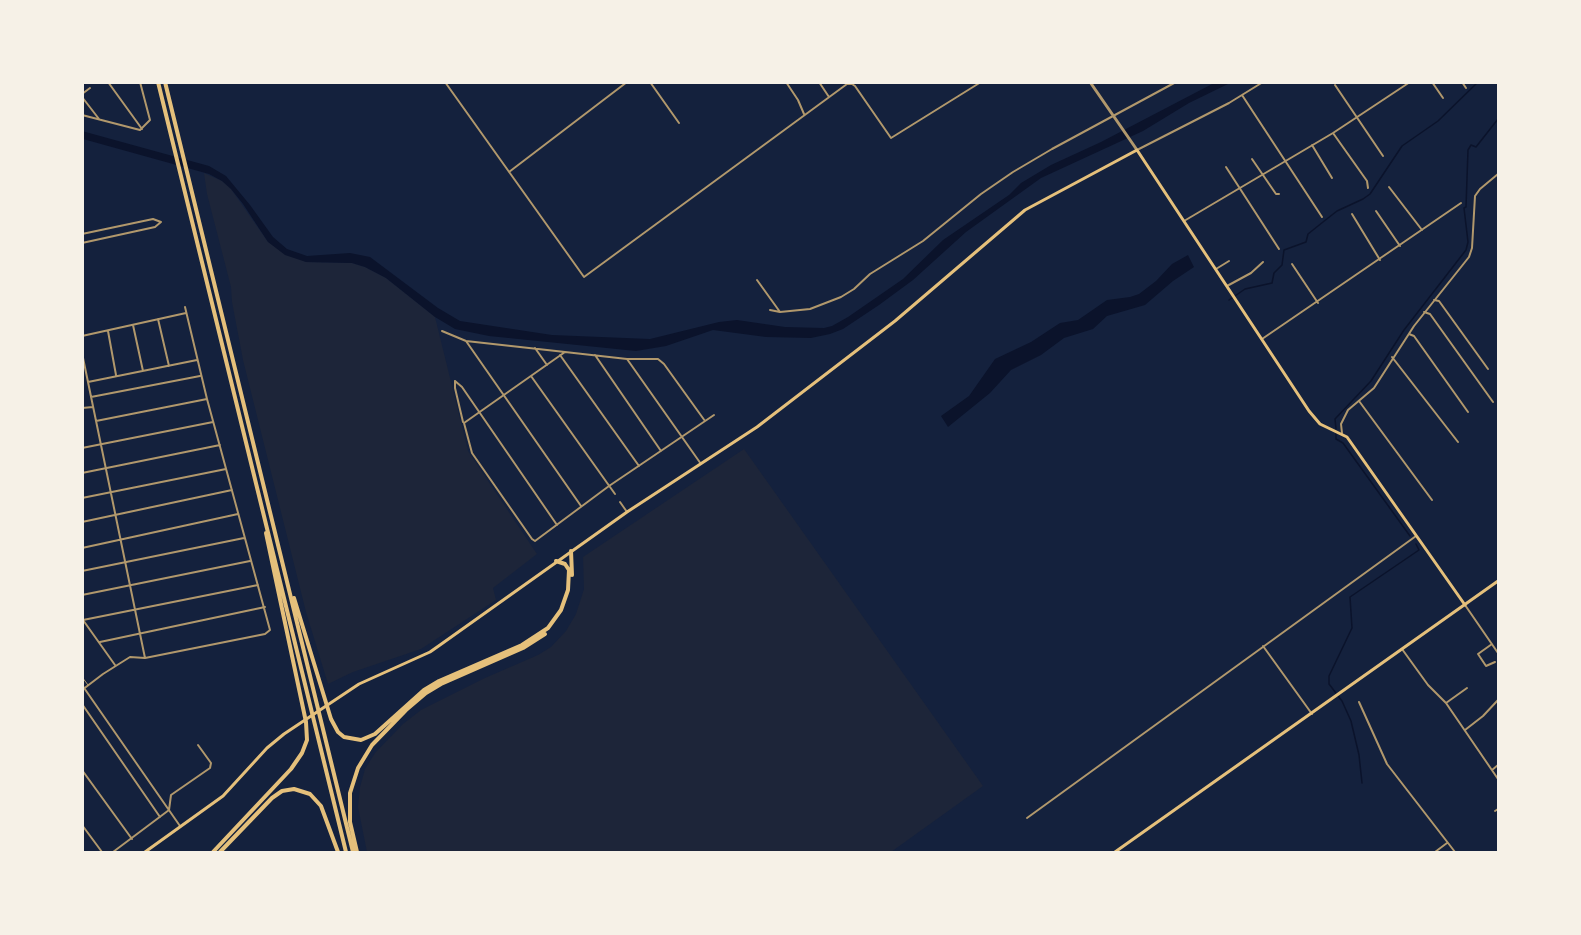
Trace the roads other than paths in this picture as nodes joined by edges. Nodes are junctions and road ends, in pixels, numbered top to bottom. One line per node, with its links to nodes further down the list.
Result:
1 (108, 82): 32 (street)
2 (140, 82): 32 (street)
3 (158, 82): 137 (highway)
4 (165, 82): 147 (highway)
5 (445, 82): 40 (street)
6 (627, 82): 40 (street)
7 (650, 82): 31 (street)
8 (786, 82): 27 (street)
9 (819, 82): 24 (street)
10 (981, 82): 24 (street)
11 (1090, 82): 28 (street)
12 (1176, 82): 28 (street)
13 (1263, 82): 23 (street)
14 (1399, 82): 19 (street)
15 (1410, 82): 19 (street)
16 (1432, 82): 25 (street)
17 (1462, 82): 21 (street)
18 (1335, 85): 29 (street)
19 (1402, 87): 29 (street)
20 (90, 88): 22 (street)
21 (1466, 88)
22 (82, 95): 30 (street)
23 (1242, 95): 35 (street); 38 (street)
24 (828, 97): 27 (street)
25 (1443, 98)
26 (82, 115): 30 (street)
27 (804, 115): 40 (street)
28 (1113, 116): 35 (street); 71 (street)
29 (1357, 117): 33 (street); 36 (street)
30 (100, 120): 32 (street)
31 (679, 123)
32 (142, 129)
33 (1333, 133): 34 (street); 46 (street)
34 (1312, 146): 38 (street); 43 (street)
35 (1137, 150): 52 (main road); 119 (main road)
36 (1383, 156)
37 (1252, 159): 41 (street)
38 (1286, 160): 41 (street); 51 (street)
39 (1227, 167): 44 (street)
40 (509, 172)
41 (1261, 174): 44 (street); 47 (street)
42 (1498, 174): 67 (street)
43 (1332, 178)
44 (1239, 187): 52 (street); 59 (street)
45 (1389, 187): 54 (street)
46 (1368, 188)
47 (1279, 194)
48 (1461, 203): 54 (street)
49 (1376, 211): 58 (street)
50 (1352, 214): 60 (street)
51 (1322, 217)
52 (1184, 221): 64 (main road)
53 (107, 228): 55 (street); 56 (street); 56 (street)
54 (1422, 231): 58 (street)
55 (82, 234)
56 (110, 237): 57 (street)
57 (82, 243)
58 (1400, 246): 60 (street)
59 (1279, 249)
60 (1380, 260): 68 (street)
61 (1229, 261): 64 (street)
62 (1263, 262): 66 (street)
63 (1292, 264): 68 (street)
64 (1216, 269): 66 (main road)
65 (757, 280): 71 (street)
66 (1227, 286): 80 (main road)
67 (1434, 300): 72 (street); 92 (street)
68 (1318, 303): 80 (street)
69 (185, 308): 73 (street)
70 (770, 310): 71 (street)
71 (780, 312)
72 (1424, 312): 78 (street); 102 (street)
73 (186, 313): 74 (street); 89 (street)
74 (158, 319): 75 (street); 91 (street)
75 (133, 325): 76 (street); 93 (street)
76 (108, 331): 79 (street); 94 (street)
77 (442, 332): 81 (street)
78 (1409, 334): 87 (street); 106 (street)
79 (82, 336)
80 (1262, 339): 112 (main road)
81 (466, 341): 82 (street); 98 (street)
82 (535, 348): 83 (street); 90 (street)
83 (565, 352): 85 (street); 86 (street)
84 (82, 353): 97 (street)
85 (595, 355): 88 (street); 118 (street)
86 (560, 356): 90 (street); 120 (street)
87 (1392, 357): 101 (street); 114 (street)
88 (627, 359): 109 (street); 113 (street)
89 (197, 360): 91 (street); 95 (street)
90 (547, 365): 96 (street)
91 (169, 366): 93 (street)
92 (1488, 369)
93 (143, 371): 94 (street)
94 (117, 376): 97 (street)
95 (201, 376): 99 (street); 100 (street)
96 (531, 376): 98 (street); 124 (street)
97 (88, 382): 99 (street)
98 (503, 395): 105 (street); 131 (street)
99 (91, 397): 103 (street)
100 (207, 399): 108 (street); 110 (street)
101 (1359, 401): 112 (street); 129 (street)
102 (1493, 402)
103 (93, 406): 104 (street); 108 (street)
104 (82, 408)
105 (479, 412): 111 (street); 111 (street); 136 (street)
106 (1468, 412)
107 (714, 415): 109 (street)
108 (96, 421): 115 (street)
109 (705, 421): 113 (street)
110 (213, 422): 115 (street); 116 (street)
111 (464, 423): 136 (street)
112 (1341, 433): 138 (main road)
113 (682, 436): 118 (street); 119 (street)
114 (1458, 442)
115 (101, 444): 117 (street); 121 (street)
116 (219, 445): 121 (street); 122 (street)
117 (82, 448)
118 (661, 451): 120 (street)
119 (701, 464): 132 (main road)
120 (639, 466): 124 (street)
121 (105, 468): 123 (street); 126 (street)
122 (226, 469): 125 (street); 126 (street)
123 (82, 472)
124 (609, 486): 127 (street); 131 (street)
125 (232, 490): 133 (street); 134 (street)
126 (110, 493): 128 (street); 134 (street)
127 (615, 494)
128 (82, 498)
129 (1432, 500)
130 (620, 502): 132 (street)
131 (582, 507): 136 (street)
132 (627, 512): 142 (main road)
133 (238, 514): 139 (street); 140 (street)
134 (115, 516): 135 (street); 140 (street)
135 (82, 522)
136 (557, 525)
137 (267, 528): 192 (highway); 195 (highway)
138 (1417, 536): 152 (main road); 159 (street)
139 (245, 538): 143 (street); 145 (street)
140 (120, 539): 141 (street); 145 (street)
141 (82, 548)
142 (571, 551): 144 (main road); 196 (highway)
143 (251, 560): 149 (street); 150 (street)
144 (556, 561): 147 (highway); 186 (main road)
145 (124, 562): 146 (street); 149 (street)
146 (82, 571)
147 (285, 571): 196 (highway)
148 (1498, 581): 152 (main road)
149 (130, 585): 151 (street); 154 (street)
150 (258, 585): 153 (street); 154 (street)
151 (82, 596)
152 (1465, 604): 158 (street); 160 (main road)
153 (265, 607): 156 (street); 162 (street)
154 (135, 610): 155 (street); 156 (street)
155 (82, 620): 157 (street)
156 (139, 633): 157 (street); 162 (street)
157 (99, 643): 164 (street)
158 (1492, 644): 161 (street); 163 (street)
159 (1263, 645): 173 (street); 184 (street)
160 (1402, 649): 171 (street); 173 (main road)
161 (1498, 652)
162 (145, 658): 164 (street)
163 (1495, 662)
164 (115, 666): 166 (street)
165 (82, 677): 166 (lane)
166 (89, 686): 168 (street)
167 (1467, 687): 171 (street)
168 (83, 688): 181 (street)
169 (1498, 700): 174 (street)
170 (1359, 702): 188 (street)
171 (1446, 703): 174 (street)
172 (82, 704): 183 (street)
173 (1312, 714): 197 (main road)
174 (1465, 730): 178 (street)
175 (198, 745): 181 (street)
176 (1498, 765): 178 (street)
177 (82, 770): 187 (street)
178 (1492, 770): 179 (street)
179 (1498, 779)
180 (1498, 809): 182 (street)
181 (169, 810): 183 (street); 186 (street)
182 (1495, 811)
183 (160, 817): 187 (street)
184 (1027, 818)
185 (82, 825): 189 (street)
186 (181, 827): 191 (main road)
187 (132, 839): 190 (street)
188 (1448, 843): 198 (street); 199 (street)
189 (102, 852)
190 (113, 852)
191 (144, 852)
192 (213, 852)
193 (220, 852): 194 (highway)
194 (338, 852)
195 (346, 852)
196 (355, 852)
197 (1115, 852)
198 (1435, 852)
199 (1455, 852)

